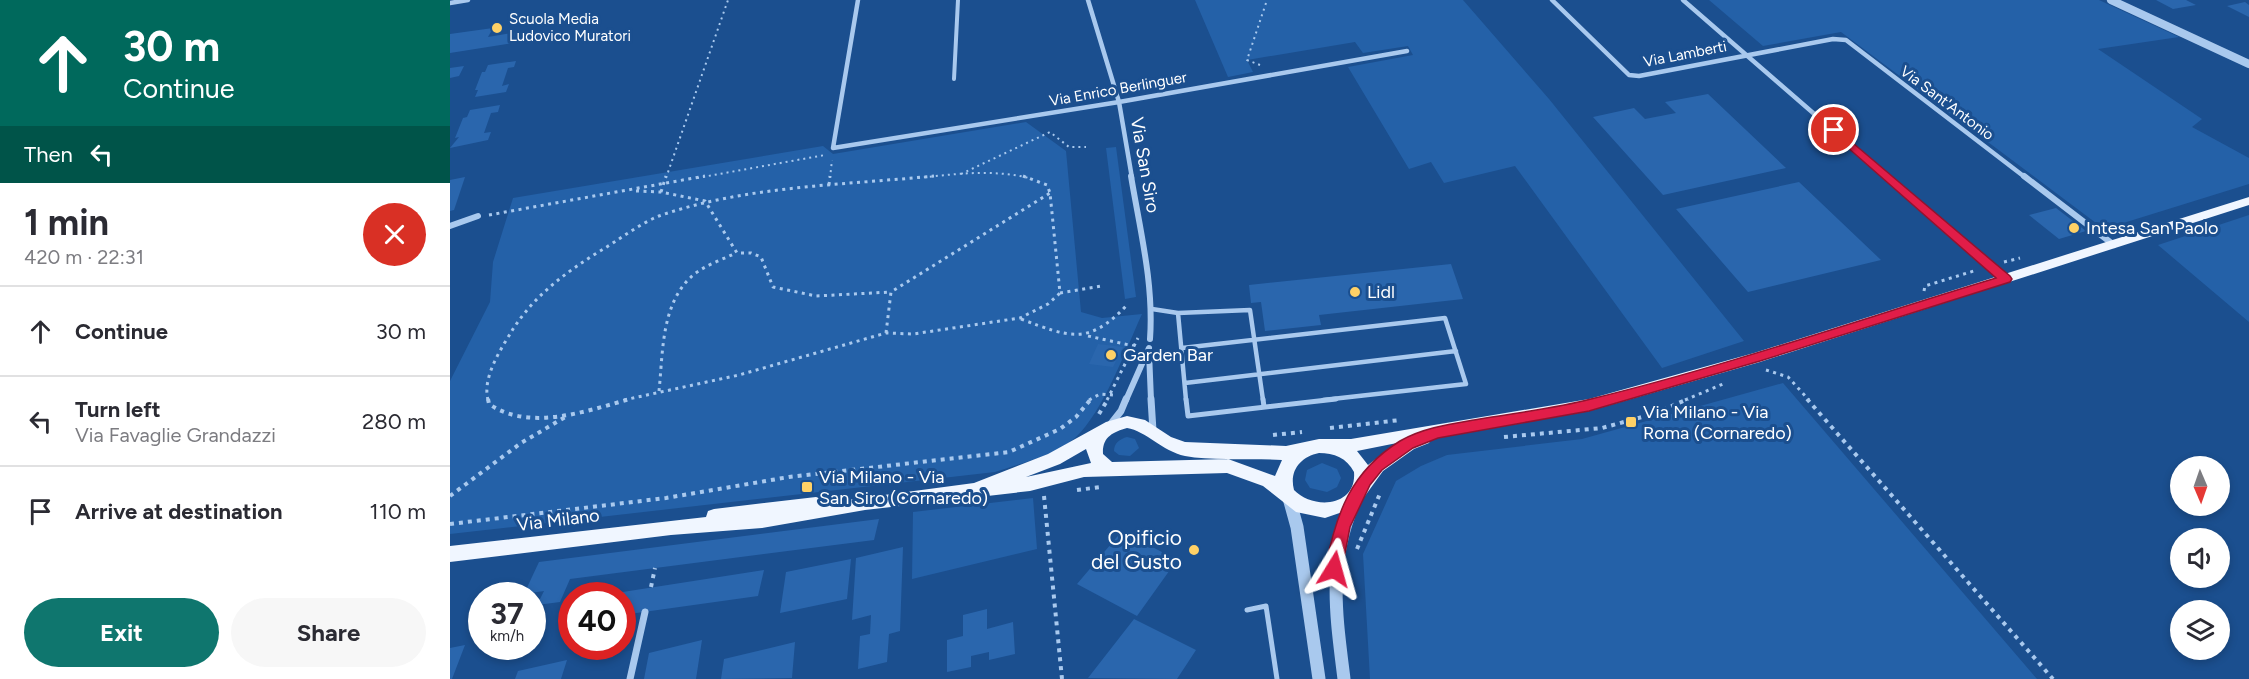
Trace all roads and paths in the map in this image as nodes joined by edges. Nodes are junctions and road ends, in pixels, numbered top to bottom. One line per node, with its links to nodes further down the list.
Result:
1 (468, 0): 10 (street)
2 (728, 0): 19 (path)
3 (858, 0): 16 (street, Via Enrico Berlinguer)
4 (958, 0): 15 (lane)
5 (1088, 0): 16 (street, Via San Siro)
6 (1267, 0): 14 (path)
7 (1552, 0): 12 (street, Via Lamberti)
8 (1683, 0): 12 (street)
9 (2111, 0): 13 (street)
10 (450, 3)
11 (1407, 51): 16 (street, Via Enrico Berlinguer)
12 (1746, 54): 28 (street, Via Sant'Antonio); 31 (street)
13 (2249, 64)
14 (1261, 66)
15 (954, 79)
16 (1119, 102): 37 (street, Via San Siro)
17 (1086, 147): 18 (path)
18 (959, 174): 20 (path); 23 (path)
19 (664, 184): 20 (path); 21 (path); 22 (path)
20 (829, 185): 24 (path)
21 (630, 190): 22 (path); 26 (path)
22 (661, 192): 24 (path)
23 (1050, 193): 33 (path); 34 (path)
24 (705, 201): 29 (path); 55 (path)
25 (2249, 202): 28 (main road)
26 (477, 216): 27 (street)
27 (450, 226)
28 (2115, 245): 31 (main road)
29 (736, 253): 33 (path); 52 (path)
30 (1983, 268): 35 (path)
31 (2006, 279): 60 (main road)
32 (1102, 286): 34 (path)
33 (891, 292): 40 (path)
34 (1060, 293): 39 (path)
35 (1923, 293)
36 (1126, 306): 41 (path)
37 (1152, 309): 38 (lane); 43 (street, Via San Siro)
38 (1178, 313): 44 (lane); 46 (lane)
39 (1020, 318): 40 (path); 41 (path)
40 (886, 333): 52 (path)
41 (1088, 336): 45 (path)
42 (1138, 337): 45 (path)
43 (1150, 339)
44 (1254, 340): 46 (lane); 47 (lane); 49 (lane)
45 (1134, 346): 53 (path)
46 (1182, 348): 51 (lane)
47 (1456, 351): 49 (lane); 54 (lane)
48 (1756, 373): 85 (path)
49 (1259, 375): 51 (lane); 54 (lane)
50 (1727, 382): 63 (path)
51 (1185, 384): 54 (lane)
52 (659, 391): 55 (path)
53 (1111, 394): 57 (path); 73 (path)
54 (1264, 407)
55 (570, 415): 71 (path)
56 (1411, 418): 58 (path)
57 (1101, 424): 62 (main road); 62 (street); 66 (main road); 68 (main road)
58 (1322, 429)
59 (1311, 431): 61 (path)
60 (1437, 432): 64 (main road); 69 (main road)
61 (1263, 436)
62 (1156, 437): 65 (main road)
63 (1499, 438)
64 (1329, 447): 65 (main road); 69 (main road)
65 (1305, 450): 72 (main road)
66 (1118, 471): 68 (main road); 72 (main road)
67 (1383, 488): 74 (path)
68 (975, 490): 75 (main road, Via Milano)
69 (1360, 490): 72 (main road); 84 (street)
70 (1044, 494): 81 (path)
71 (450, 496)
72 (1290, 497): 83 (street)
73 (450, 524)
74 (1356, 551)
75 (450, 554)
76 (655, 568): 77 (path)
77 (651, 587)
78 (1247, 610): 82 (lane)
79 (645, 612): 80 (street)
80 (630, 679)
81 (1062, 679)
82 (1277, 679)
83 (1319, 679)
84 (1344, 679)
85 (2053, 679)

